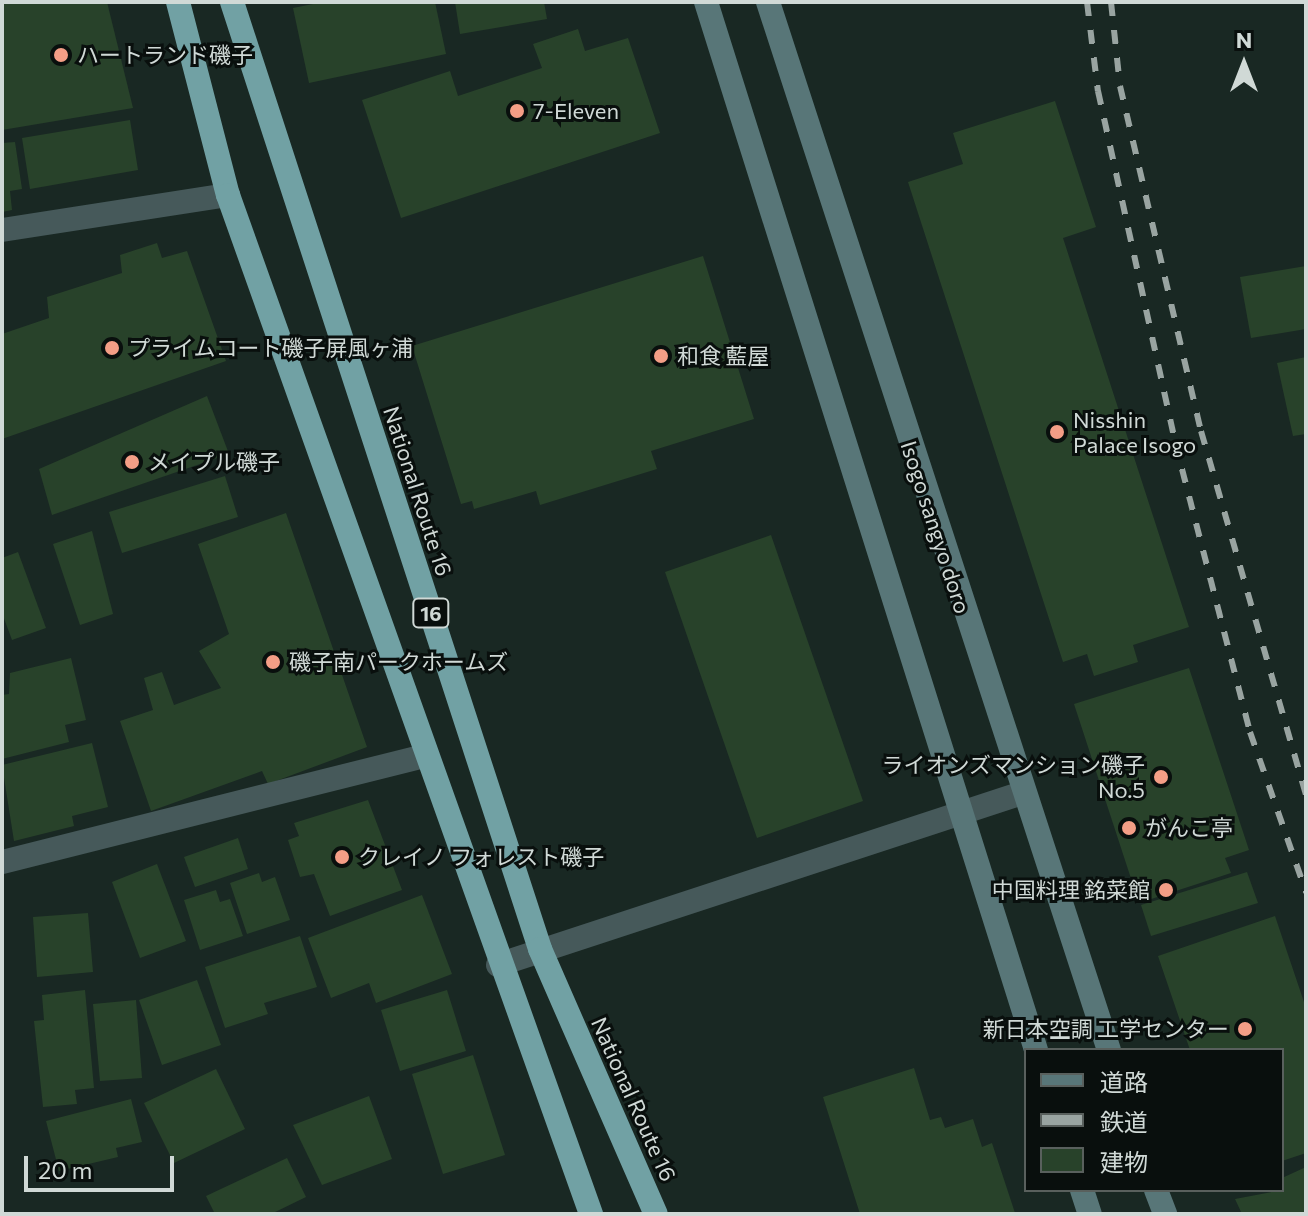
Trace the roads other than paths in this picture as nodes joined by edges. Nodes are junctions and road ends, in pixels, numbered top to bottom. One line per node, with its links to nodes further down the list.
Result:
1 (178, 2): 5 (highway, 16)
2 (232, 2): 11 (highway, National Route 16 / 16)
3 (706, 2): 9 (street)
4 (768, 2): 8 (street, Isogo sangyo doro)
5 (228, 195): 6 (street); 7 (highway, 16)
6 (2, 230)
7 (424, 756): 10 (street); 12 (highway, 16)
8 (1022, 793): 9 (street); 14 (street, Isogo sangyo doro)
9 (961, 818): 11 (street); 13 (street)
10 (2, 862)
11 (540, 949): 12 (street); 18 (highway, National Route 16 / 16)
12 (498, 965): 17 (highway, 16)
13 (1035, 1048)
14 (1108, 1048)
15 (1083, 1192): 19 (street)
16 (1157, 1192): 20 (street)
17 (591, 1214)
18 (656, 1214)
19 (1090, 1214)
20 (1165, 1214)

